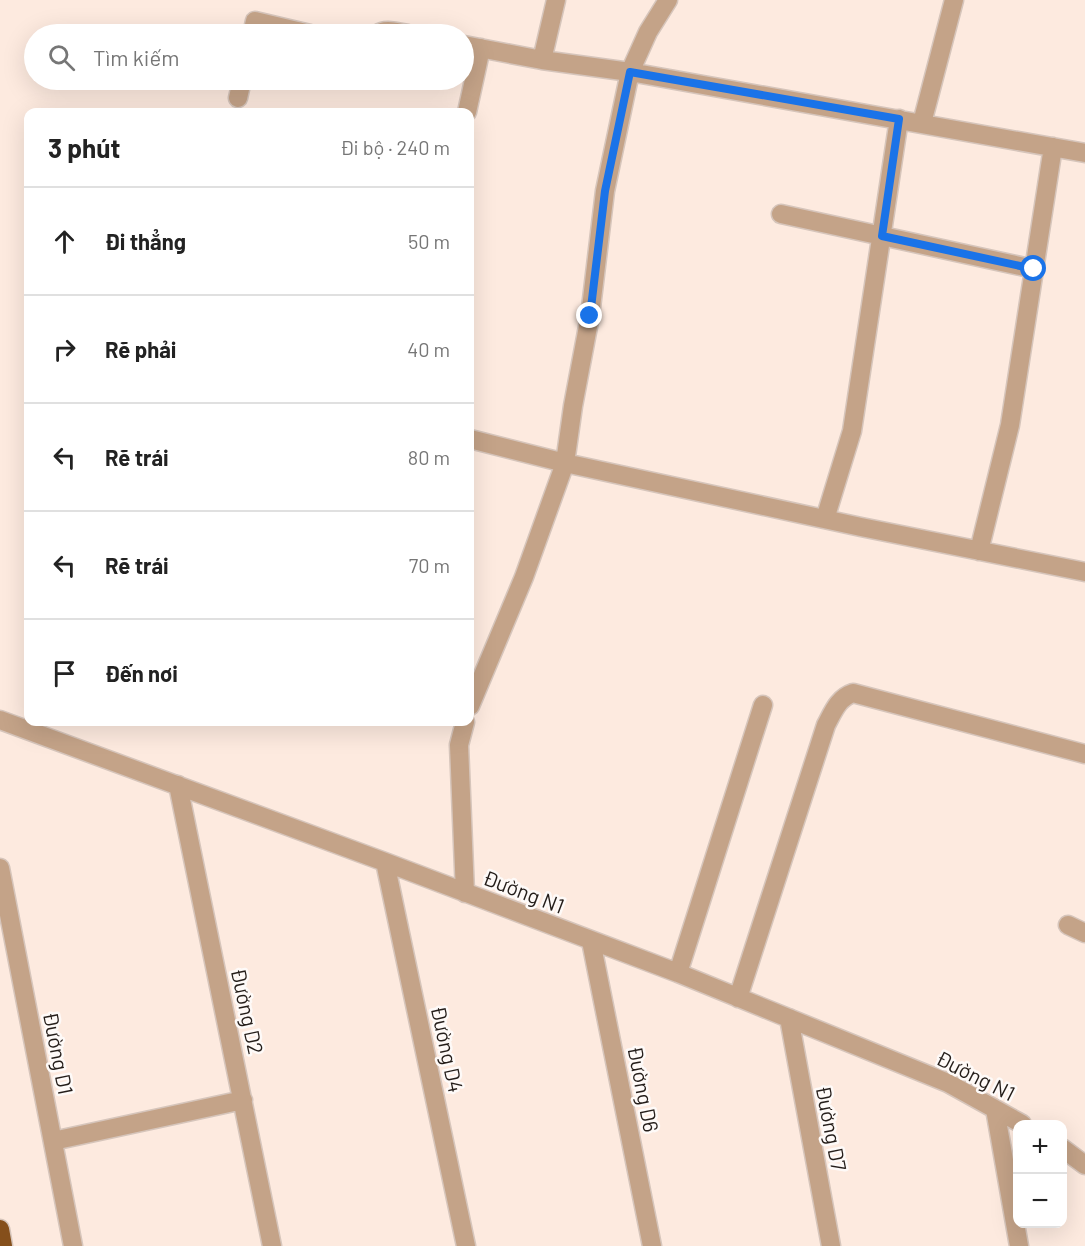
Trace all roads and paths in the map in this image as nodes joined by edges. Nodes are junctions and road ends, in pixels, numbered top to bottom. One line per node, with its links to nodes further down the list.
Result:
1 (556, 0): 7 (street)
2 (668, 0): 8 (street)
3 (954, 0): 14 (street)
4 (254, 24): 5 (street)
5 (268, 24)
6 (474, 46): 7 (street)
7 (542, 60): 8 (street)
8 (630, 72): 13 (street); 21 (street)
9 (240, 90): 11 (street)
10 (469, 90): 12 (street)
11 (238, 98)
12 (467, 108)
13 (899, 119): 14 (street); 18 (street)
14 (922, 123): 15 (street)
15 (1053, 147): 16 (street); 19 (street)
16 (1085, 153)
17 (781, 214): 18 (street)
18 (882, 236): 19 (street); 22 (street)
19 (1034, 269): 23 (street)
20 (474, 440): 21 (street)
21 (565, 464): 22 (street); 25 (street)
22 (825, 519): 23 (street)
23 (979, 551): 24 (street)
24 (1084, 570)
25 (474, 696)
26 (764, 705): 35 (street)
27 (0, 720): 30 (street, Đường N1)
28 (464, 726): 33 (street)
29 (1085, 754): 36 (street)
30 (178, 785): 31 (street, Đường N1); 38 (street, Đường D2)
31 (385, 862): 33 (street, Đường N1); 48 (street, Đường D4)
32 (0, 868): 41 (street, Đường D1)
33 (465, 893): 34 (street, Đường N1)
34 (591, 941): 35 (street, Đường N1); 49 (street, Đường D6)
35 (678, 973): 36 (street, Đường N1)
36 (738, 998): 37 (street, Đường N1)
37 (789, 1018): 39 (street, Đường N1); 50 (street, Đường D7)
38 (243, 1100): 41 (street); 47 (street, Đường D2)
39 (996, 1109): 40 (street, Đường N1); 51 (street)
40 (1014, 1120)
41 (53, 1141): 46 (street, Đường D1)
42 (1067, 1152): 43 (street)
43 (1085, 1165)
44 (0, 1229): 45 (highway)
45 (3, 1246)
46 (73, 1246)
47 (272, 1246)
48 (466, 1246)
49 (652, 1246)
50 (831, 1246)
51 (1019, 1246)

